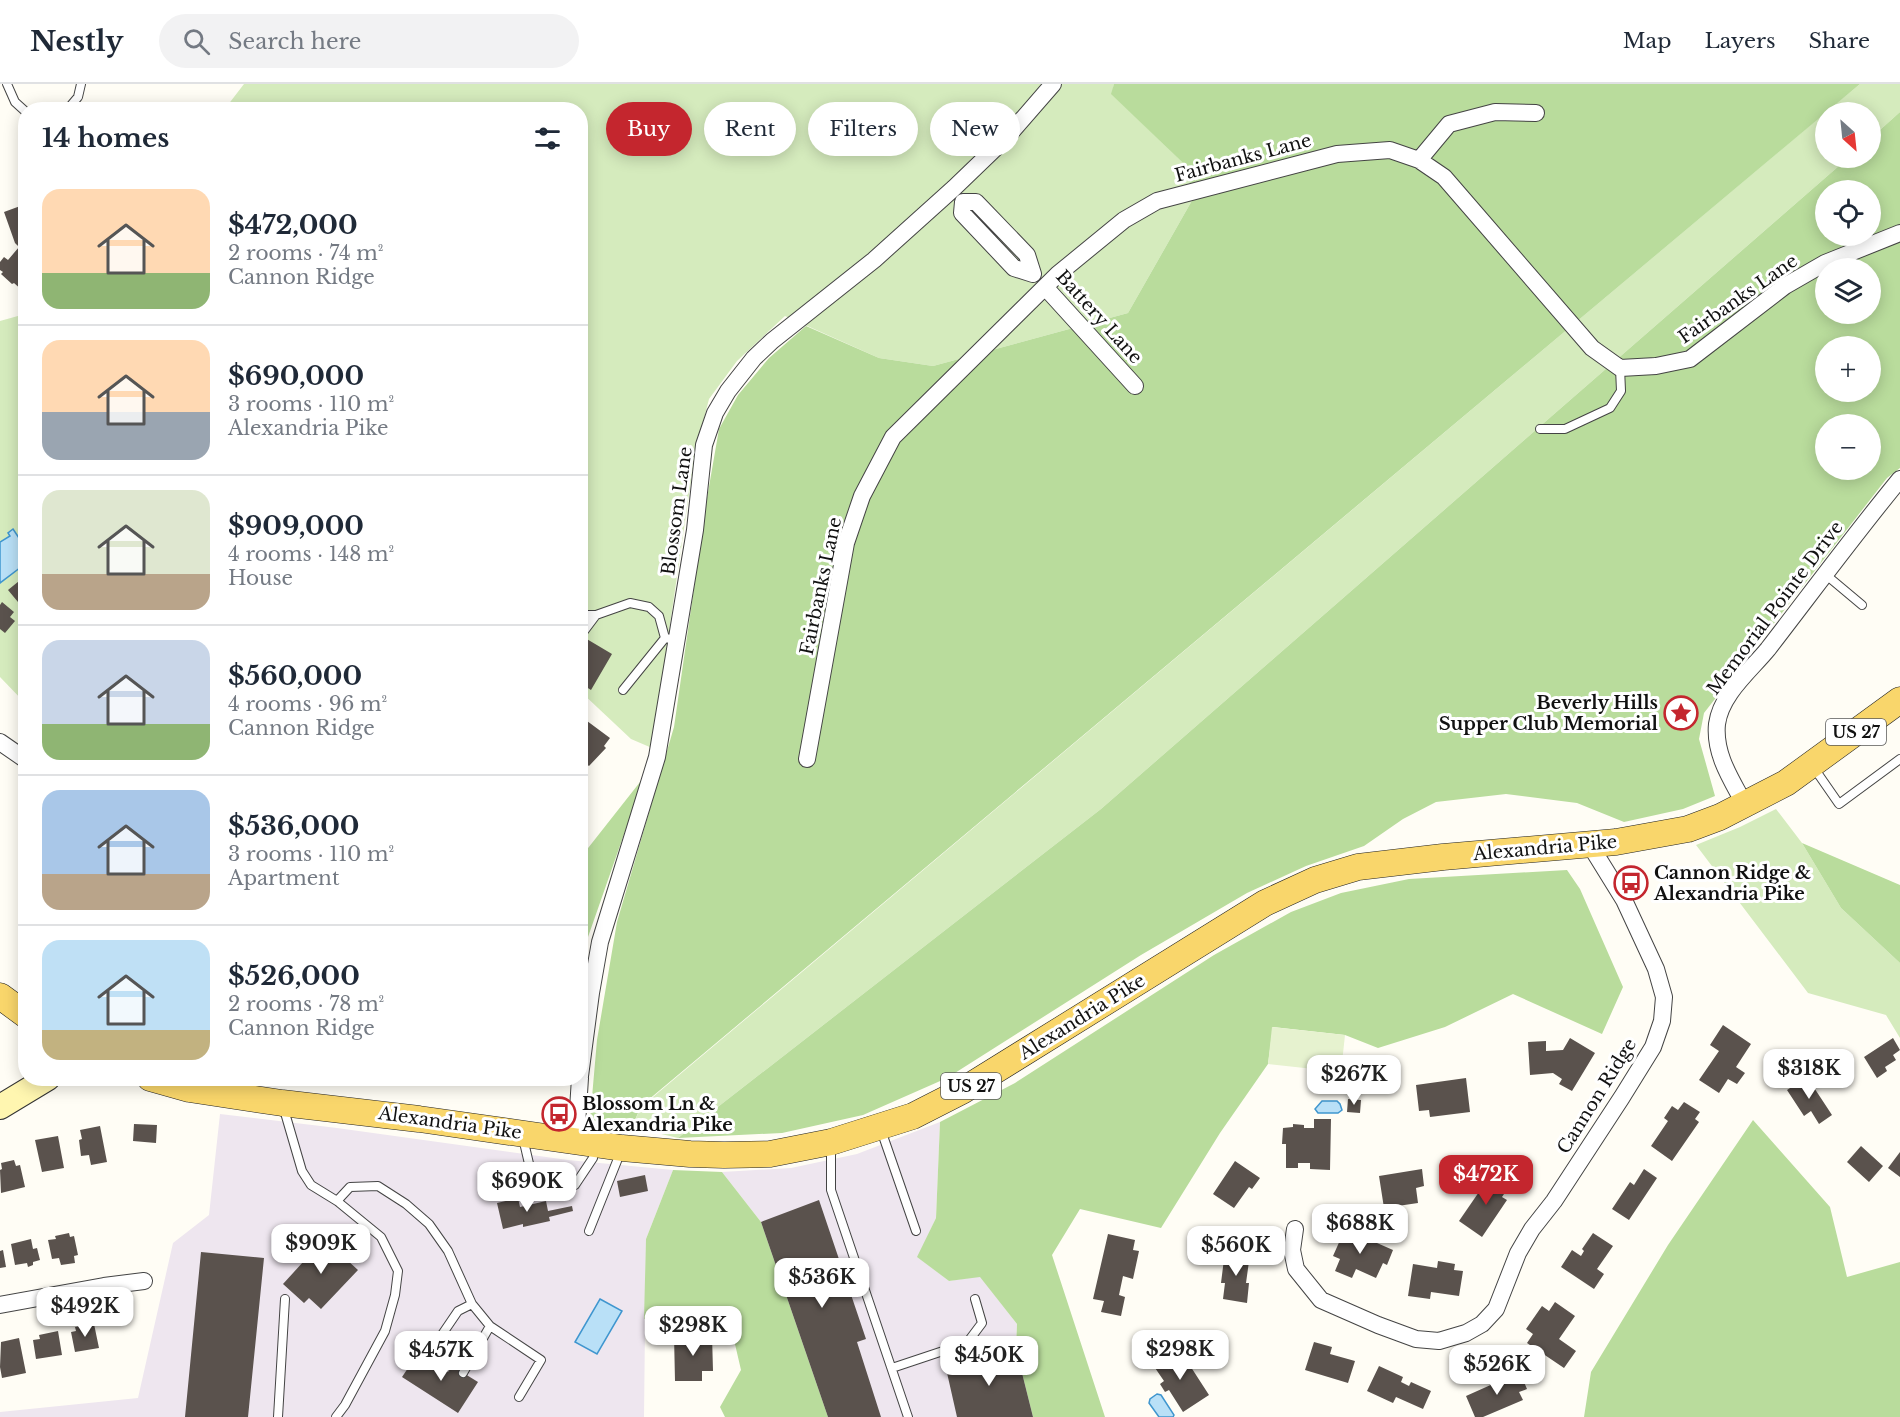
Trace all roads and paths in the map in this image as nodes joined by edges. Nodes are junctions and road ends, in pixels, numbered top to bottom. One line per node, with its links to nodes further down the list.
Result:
1 (7, 84): 5 (lane)
2 (81, 84): 4 (lane)
3 (1053, 84): 8 (street, Blossom Lane)
4 (74, 102)
5 (18, 105)
6 (1536, 113): 7 (street)
7 (1419, 160): 11 (street, Fairbanks Lane); 12 (street, Fairbanks Lane)
8 (959, 195): 10 (street, Battery Lane); 21 (street, Blossom Lane)
9 (1900, 233): 12 (street, Fairbanks Lane)
10 (1034, 274): 11 (lane, Battery Lane)
11 (1045, 287): 13 (street, Battery Lane); 26 (street, Fairbanks Lane)
12 (1620, 368): 14 (lane)
13 (1135, 386)
14 (1540, 429)
15 (1900, 479): 16 (street, Memorial Pointe Drive)
16 (1825, 574): 17 (lane); 29 (street, Memorial Pointe Drive)
17 (1862, 605)
18 (588, 615): 19 (lane)
19 (596, 615): 20 (lane); 21 (lane)
20 (588, 626)
21 (671, 639): 22 (lane); 31 (street, Blossom Lane)
22 (623, 690)
23 (1900, 700): 28 (main road, Alexandria Pike / US 27)
24 (0, 742): 25 (street)
25 (18, 754)
26 (807, 759)
27 (1900, 759): 28 (lane)
28 (1812, 765): 29 (main road, Alexandria Pike / US 27)
29 (1745, 805): 30 (main road, Alexandria Pike / US 27)
30 (1590, 845): 39 (main road, Alexandria Pike / US 27); 45 (street, Cannon Ridge)
31 (588, 986)
32 (0, 996): 33 (main road)
33 (18, 1009)
34 (35, 1086): 38 (street)
35 (178, 1086): 37 (main road, Alexandria Pike / US 27)
36 (581, 1086): 41 (street, Blossom Lane)
37 (282, 1103): 40 (main road, Alexandria Pike / US 27); 44 (lane)
38 (0, 1107)
39 (879, 1127): 42 (main road, Alexandria Pike / US 27); 47 (lane)
40 (521, 1133): 41 (main road, Alexandria Pike / US 27); 41 (lane)
41 (585, 1141): 43 (main road, Alexandria Pike / US 27)
42 (831, 1142): 43 (main road, Alexandria Pike / US 27); 55 (lane)
43 (622, 1148): 46 (lane)
44 (337, 1201): 51 (lane); 59 (lane)
45 (1295, 1229)
46 (589, 1231)
47 (916, 1231)
48 (144, 1281): 52 (street)
49 (285, 1299): 58 (lane)
50 (975, 1299): 55 (lane)
51 (472, 1304): 53 (lane); 54 (lane)
52 (0, 1305)
53 (490, 1326): 56 (lane); 57 (lane)
54 (426, 1358)
55 (891, 1368): 60 (lane)
56 (464, 1373)
57 (519, 1397)
58 (279, 1417)
59 (336, 1417)
60 (908, 1417)

